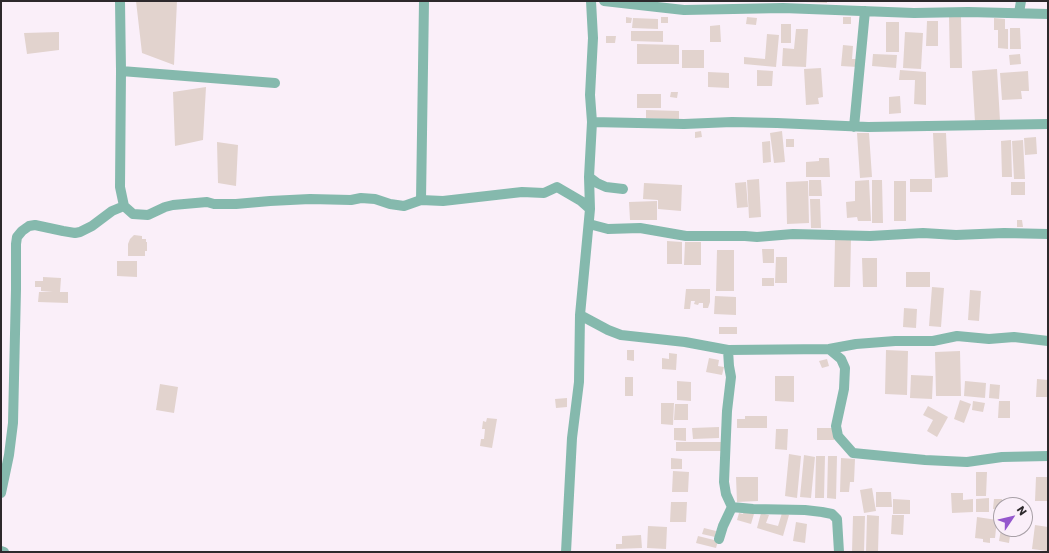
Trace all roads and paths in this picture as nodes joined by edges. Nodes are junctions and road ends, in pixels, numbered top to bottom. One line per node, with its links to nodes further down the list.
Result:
1 (120, 1): 10 (street)
2 (424, 1): 17 (street)
3 (591, 1): 12 (street)
4 (604, 1): 6 (street)
5 (1021, 1): 8 (street)
6 (783, 4): 7 (street)
7 (865, 11): 8 (street); 14 (street)
8 (1019, 13): 9 (street)
9 (1048, 14)
10 (121, 71): 11 (street); 18 (street)
11 (276, 83)
12 (592, 122): 14 (street); 15 (street)
13 (1048, 124): 14 (street)
14 (854, 127)
15 (589, 177): 16 (street); 19 (street)
16 (623, 189)
17 (420, 200): 18 (street); 19 (street)
18 (124, 206): 27 (street)
19 (590, 209): 20 (street)
20 (588, 224): 21 (street); 22 (street)
21 (1048, 234)
22 (580, 315): 25 (street); 32 (street)
23 (1048, 341): 24 (street)
24 (829, 349): 25 (street); 26 (street)
25 (728, 350): 28 (street)
26 (1048, 456)
27 (1, 493)
28 (732, 507): 29 (street); 33 (street)
29 (719, 539)
30 (1, 551): 31 (street)
31 (4, 552)
32 (566, 552)
33 (839, 552)

